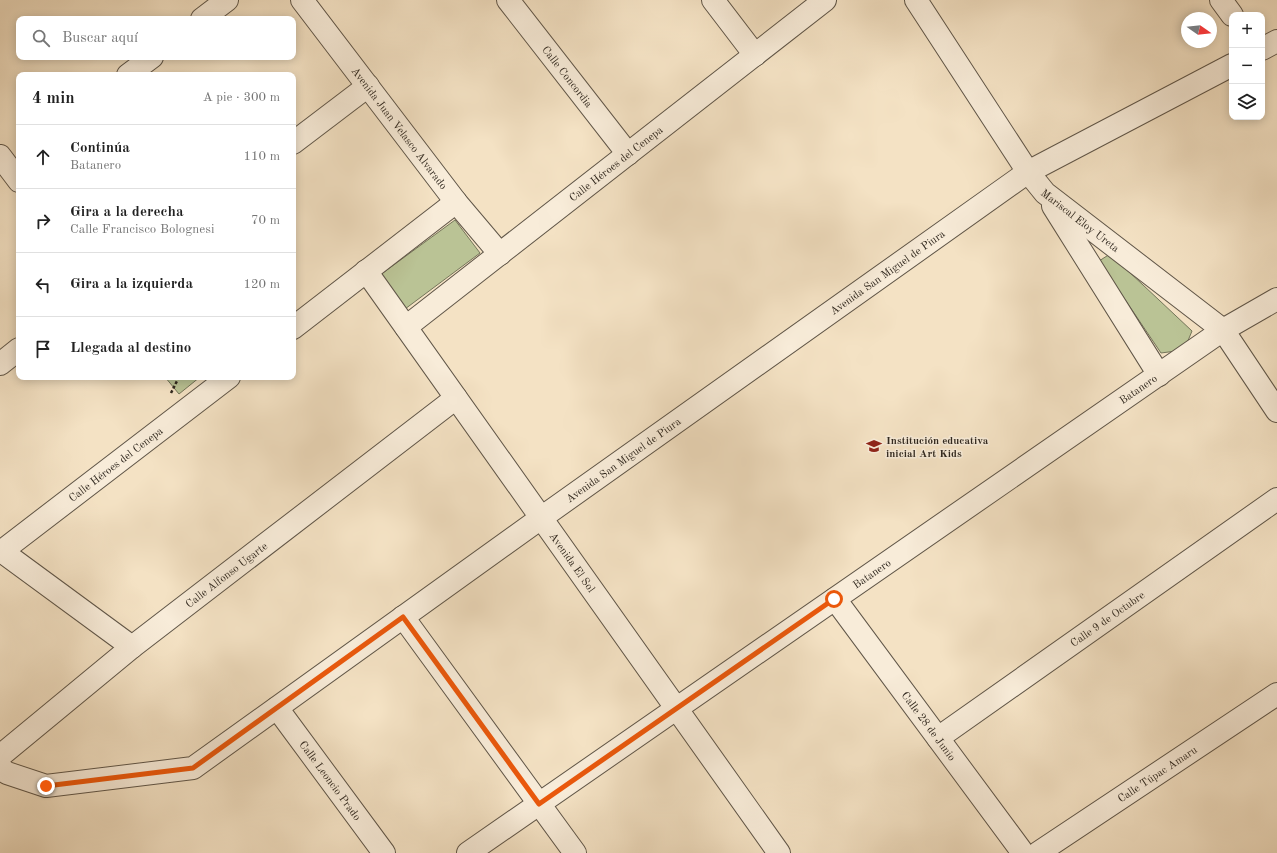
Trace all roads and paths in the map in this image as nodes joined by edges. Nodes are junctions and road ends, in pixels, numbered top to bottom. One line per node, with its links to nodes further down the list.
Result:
1 (227, 0): 9 (street)
2 (302, 0): 16 (street, Avenida Juan Velasco Alvarado)
3 (508, 0): 18 (street, Calle Concordia)
4 (713, 0): 12 (street)
5 (825, 0): 12 (street, Calle Héroes del Cenepa)
6 (916, 0): 19 (street, Mariscal Eloy Ureta)
7 (1222, 0): 8 (street)
8 (1230, 12)
9 (206, 16)
10 (1277, 41): 11 (street)
11 (1265, 48)
12 (755, 55): 18 (street, Calle Héroes del Cenepa)
13 (148, 60): 15 (street)
14 (1229, 67): 19 (street, Avenida San Miguel de Piura)
15 (132, 72)
16 (368, 86): 17 (street); 21 (street, Avenida Juan Velasco Alvarado)
17 (296, 141)
18 (628, 154): 22 (street, Calle Héroes del Cenepa)
19 (1028, 172): 20 (street, Mariscal Eloy Ureta); 37 (street, Avenida San Miguel de Piura)
20 (1045, 193): 27 (street, Mariscal Eloy Ureta); 30 (street)
21 (456, 202): 22 (street, Avenida Juan Velasco Alvarado); 23 (street)
22 (500, 254): 26 (street, Calle Héroes del Cenepa)
23 (366, 272): 25 (street); 26 (street, Avenida El Sol)
24 (1277, 299): 27 (street, Batanero)
25 (296, 326)
26 (406, 327): 34 (street, Avenida El Sol)
27 (1223, 330): 30 (street, Batanero); 35 (street, Mariscal Eloy Ureta)
28 (16, 351): 29 (street)
29 (0, 364)
30 (1159, 375): 39 (street, Batanero)
31 (178, 380): 33 (path)
32 (225, 380): 38 (street, Calle Héroes del Cenepa)
33 (169, 397)
34 (456, 398): 37 (street, Avenida El Sol); 41 (street, Calle Alfonso Ugarte)
35 (1277, 411)
36 (1277, 499): 45 (street, Calle 9 de Octubre)
37 (541, 518): 40 (street, Avenida San Miguel de Piura); 44 (street, Avenida El Sol)
38 (1, 550): 41 (street)
39 (834, 599): 44 (street, Batanero); 45 (street, Calle 28 de Junio)
40 (403, 617): 43 (street, Avenida San Miguel de Piura); 48 (street)
41 (132, 647): 46 (street, Calle Alfonso Ugarte)
42 (1277, 694): 54 (street, Calle Túpac Amaru)
43 (277, 708): 47 (street, Avenida San Miguel de Piura); 49 (street, Calle Leoncio Prado)
44 (677, 709): 48 (street, Batanero); 52 (street, Avenida El Sol)
45 (938, 738): 53 (street, Calle 28 de Junio)
46 (0, 756)
47 (0, 768)
48 (539, 804): 50 (street, Batanero); 51 (street)
49 (384, 853)
50 (468, 853)
51 (575, 853)
52 (779, 853)
53 (1023, 853)
54 (1038, 853)

